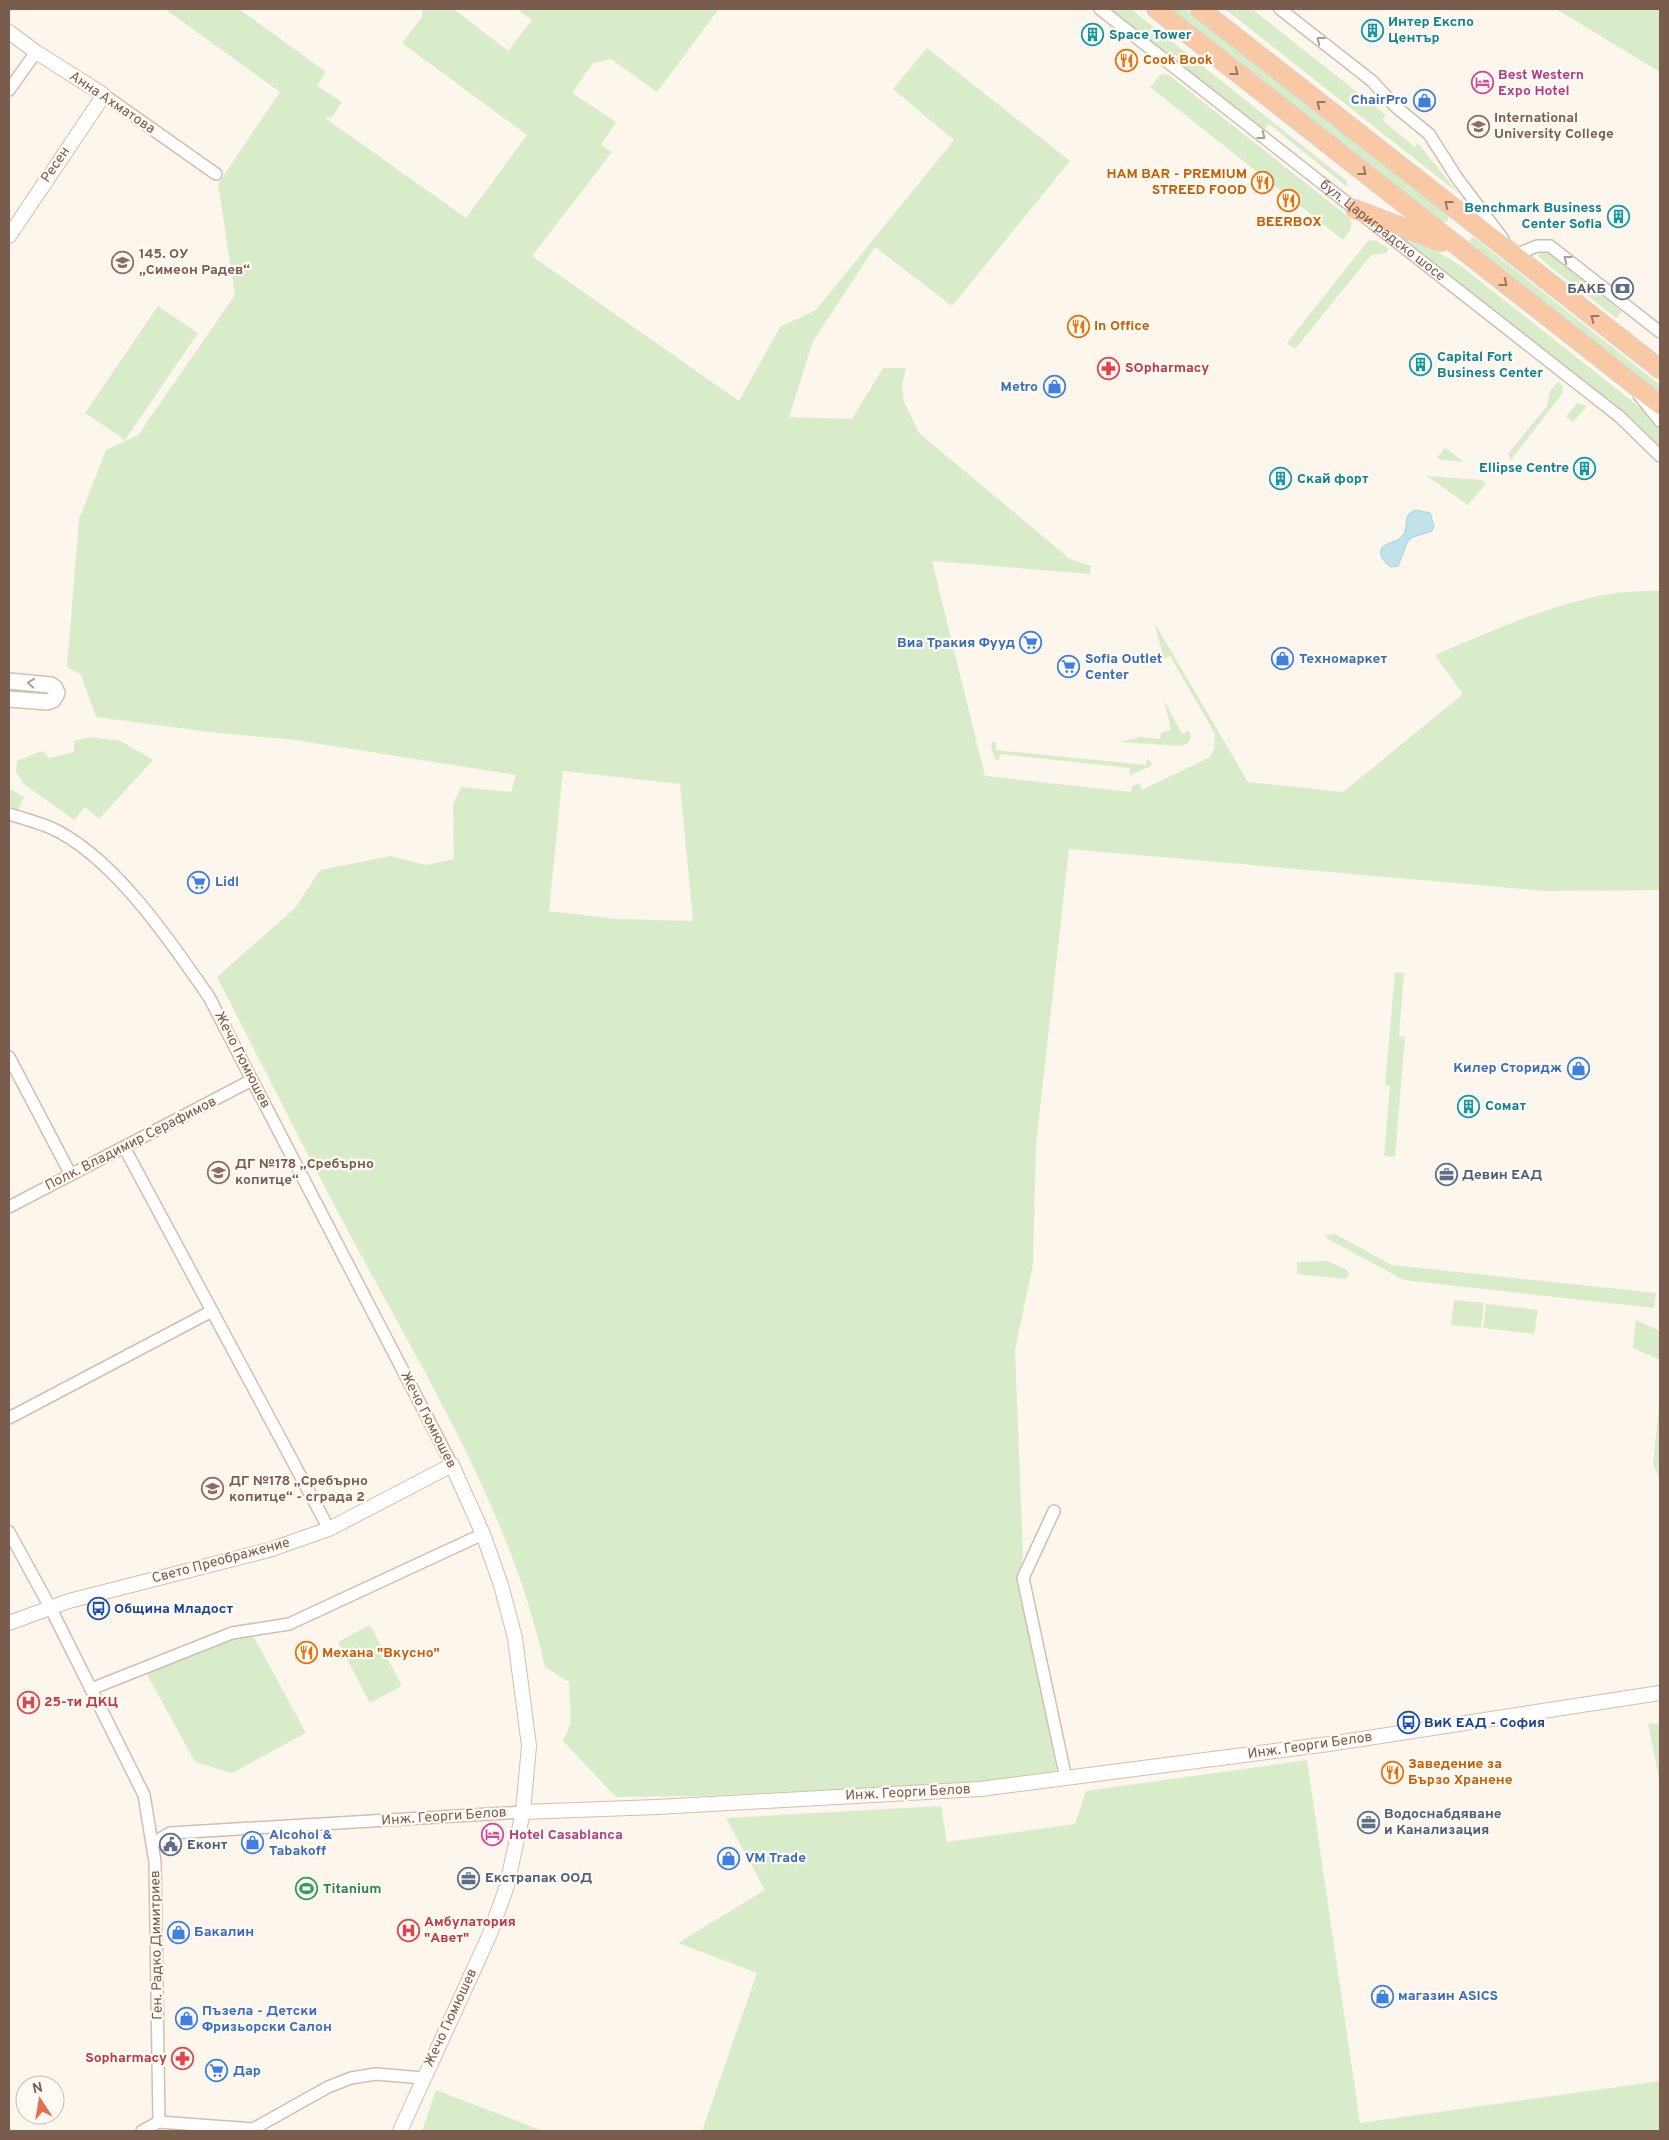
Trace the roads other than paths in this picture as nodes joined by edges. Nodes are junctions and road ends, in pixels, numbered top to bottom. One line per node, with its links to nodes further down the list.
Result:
1 (1100, 9): 10 (street, бул. Цариградско шосе, one-way to 10)
2 (1156, 9): 12 (highway, one-way to 12)
3 (1200, 9): 13 (highway, one-way to 3)
4 (1280, 9): 13 (street, one-way to 4)
5 (9, 32): 6 (street, Анна Ахматова)
6 (36, 52): 7 (street); 8 (street, Анна Ахматова)
7 (9, 90)
8 (104, 95): 9 (street, Анна Ахматова); 11 (street, Ресен)
9 (216, 174)
10 (1356, 209): 12 (highway); 21 (street, бул. Цариградско шосе)
11 (9, 236)
12 (1465, 253): 18 (highway, one-way to 18)
13 (1514, 255): 14 (street, one-way to 13); 15 (highway, one-way to 13)
14 (1660, 332)
15 (1633, 348): 16 (street); 17 (highway)
16 (1660, 359)
17 (1660, 369)
18 (1625, 379): 19 (highway); 20 (street)
19 (1660, 406)
20 (1660, 422)
21 (1660, 456)
22 (9, 681): 23 (main road, one-way to 22)
23 (9, 699)
24 (9, 814): 26 (street, Жечо Гюмюшев)
25 (9, 1057): 28 (street)
26 (252, 1080): 27 (street, Полк. Владимир Серафимов); 32 (street, Жечо Гюмюшев)
27 (124, 1147): 28 (street, Полк. Владимир Серафимов); 30 (street)
28 (71, 1175): 29 (street, Полк. Владимир Серафимов)
29 (9, 1207)
30 (212, 1311): 31 (street); 34 (street)
31 (9, 1418)
32 (452, 1465): 34 (street, Свето Преображение); 36 (street, Жечо Гюмюшев)
33 (1054, 1511): 41 (street)
34 (329, 1529): 37 (street, Свето Преображение)
35 (9, 1532): 37 (street, Ген. Радко Димитриев)
36 (483, 1534): 39 (street); 42 (street, Жечо Гюмюшев)
37 (50, 1607): 38 (street, Свето Преображение); 39 (street, Ген. Радко Димитриев)
38 (9, 1623)
39 (91, 1689): 43 (street, Ген. Радко Димитриев)
40 (1660, 1693): 41 (street, Инж. Георги Белов)
41 (1066, 1779): 42 (street, Инж. Георги Белов)
42 (523, 1812): 43 (street, Инж. Георги Белов); 44 (street, Жечо Гюмюшев)
43 (153, 1843): 45 (street, Ген. Радко Димитриев)
44 (423, 2078): 45 (street); 47 (street, Жечо Гюмюшев)
45 (160, 2122): 46 (street)
46 (142, 2131)
47 (400, 2131)

